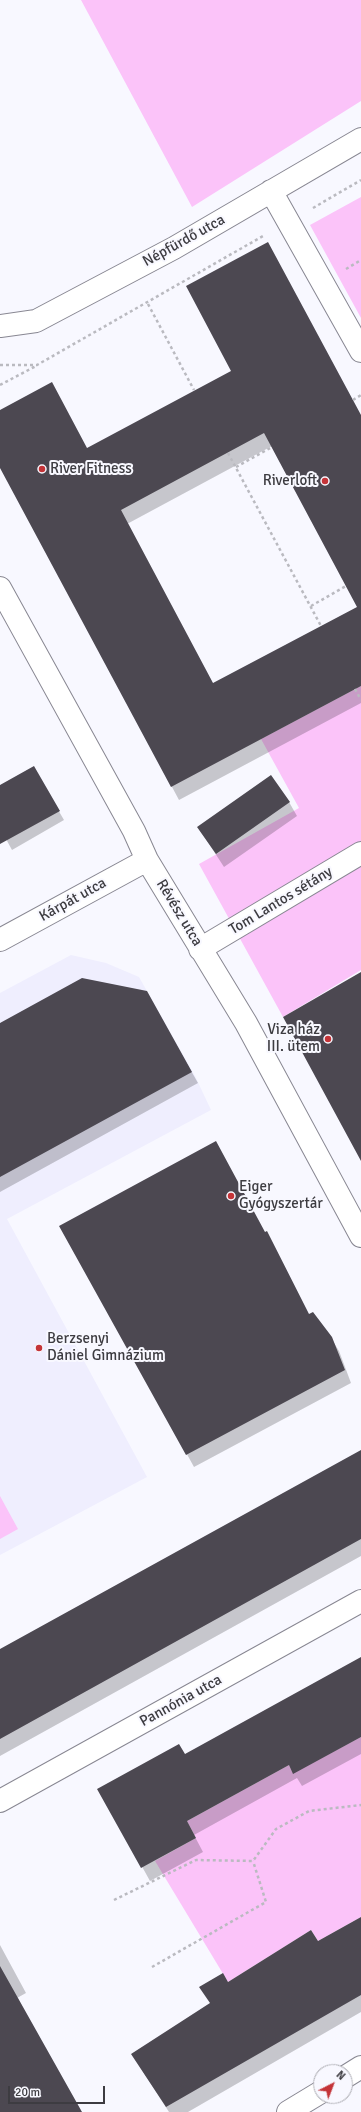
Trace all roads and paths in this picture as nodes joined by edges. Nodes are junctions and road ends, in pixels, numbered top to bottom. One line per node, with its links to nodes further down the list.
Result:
1 (361, 139): 3 (street, Népfürdő utca)
2 (361, 180): 4 (path)
3 (271, 191): 4 (street); 6 (street, Népfürdő utca)
4 (289, 222): 5 (path); 7 (street)
5 (148, 304): 9 (path); 11 (path)
6 (0, 326)
7 (361, 352)
8 (0, 365): 9 (path)
9 (37, 365): 10 (path)
10 (0, 385)
11 (194, 390)
12 (361, 395): 13 (path)
13 (353, 400)
14 (272, 447): 16 (path)
15 (228, 453): 16 (path)
16 (236, 467): 19 (path)
17 (346, 586): 19 (path)
18 (0, 588): 24 (street, Révész utca)
19 (311, 606): 20 (path)
20 (321, 626)
21 (355, 689): 22 (path)
22 (361, 700)
23 (361, 853): 26 (street, Tom Lantos sétány)
24 (147, 860): 25 (street, Kárpát utca); 26 (street, Révész utca)
25 (0, 940)
26 (200, 948): 27 (street, Révész utca)
27 (361, 1236)
28 (361, 1601): 29 (street, Pannónia utca)
29 (0, 1801)
30 (361, 1805): 31 (path)
31 (253, 1860): 32 (path); 33 (path)
32 (114, 1900)
33 (152, 1967)
34 (313, 2097): 35 (street)
35 (288, 2112)

